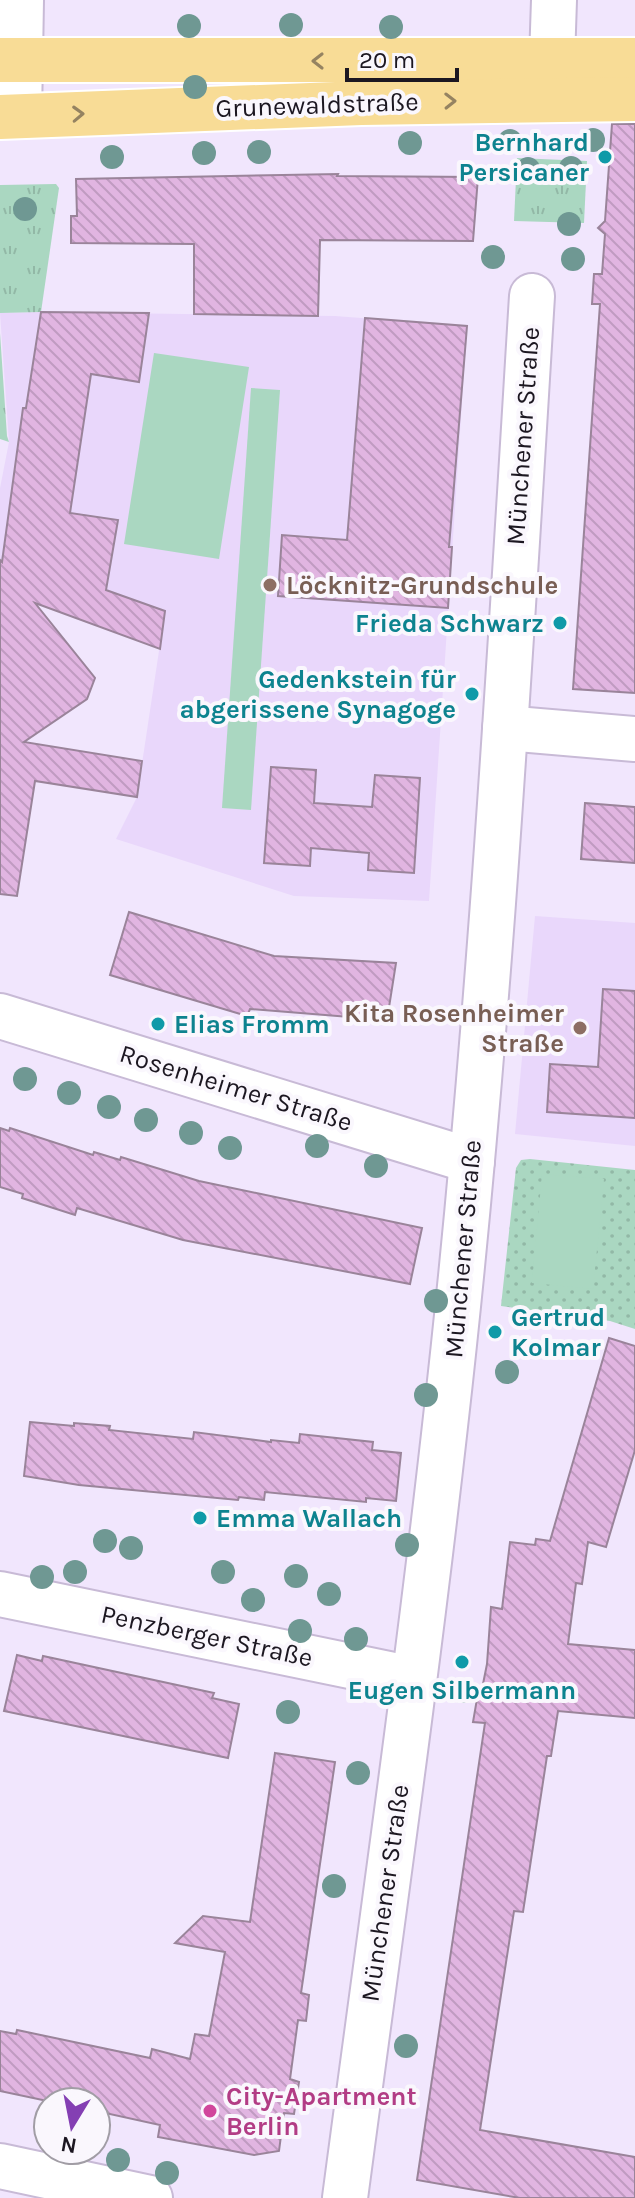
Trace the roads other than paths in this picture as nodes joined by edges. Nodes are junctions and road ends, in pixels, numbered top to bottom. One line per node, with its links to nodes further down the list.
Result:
1 (21, 0): 3 (street)
2 (554, 0): 4 (street)
3 (9, 60): 4 (main road, Grunewaldstraße, one-way to 3); 7 (street)
4 (552, 60): 5 (main road, Grunewaldstraße)
5 (635, 60)
6 (635, 99): 7 (main road, Grunewaldstraße, one-way to 6)
7 (10, 116)
8 (532, 296): 9 (street, Münchener Straße)
9 (505, 728): 10 (street); 12 (street, Münchener Straße)
10 (635, 739)
11 (0, 1016): 12 (street, Rosenheimer Straße)
12 (472, 1161): 14 (street, Münchener Straße)
13 (0, 1594): 14 (street, Penzberger Straße)
14 (413, 1679): 17 (street, Münchener Straße)
15 (0, 2166): 16 (street)
16 (150, 2198)
17 (345, 2198)

